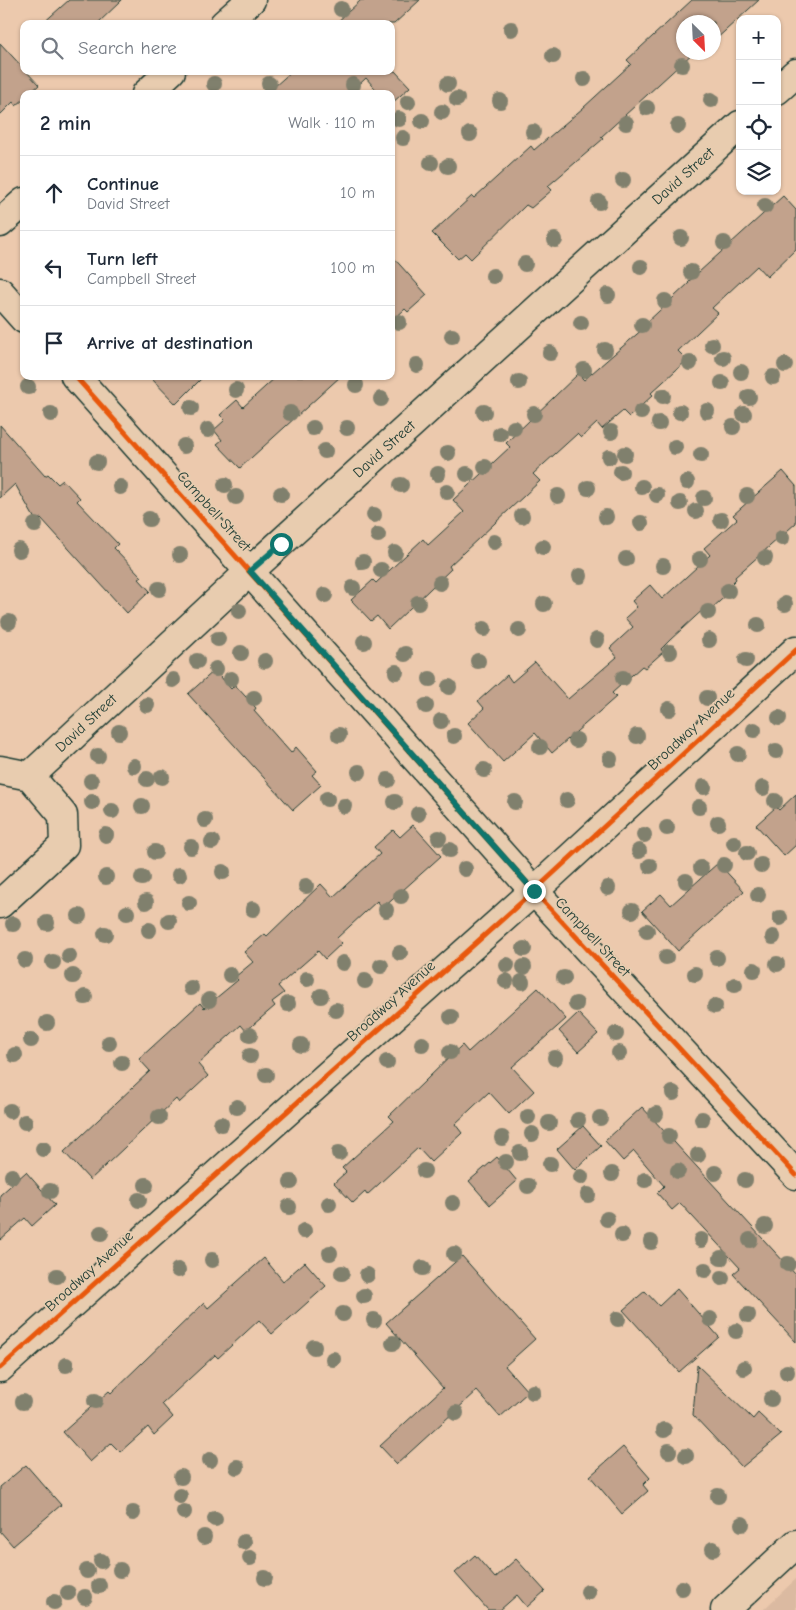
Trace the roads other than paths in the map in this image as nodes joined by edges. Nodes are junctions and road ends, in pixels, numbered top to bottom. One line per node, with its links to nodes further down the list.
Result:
1 (251, 0): 2 (street)
2 (228, 20)
3 (796, 73): 5 (street)
4 (167, 75): 6 (street)
5 (781, 86)
6 (150, 90)
7 (736, 129): 13 (street, David Street)
8 (20, 206): 9 (street)
9 (0, 223)
10 (0, 292): 11 (street)
11 (20, 314)
12 (79, 380): 13 (street, Campbell Street)
13 (250, 571): 16 (street, David Street); 17 (street, Campbell Street)
14 (796, 650): 17 (street, Broadway Avenue)
15 (0, 770): 16 (street)
16 (30, 776): 18 (street)
17 (534, 891): 19 (street, Campbell Street); 20 (street, Broadway Avenue)
18 (0, 904)
19 (796, 1174)
20 (0, 1368)
21 (796, 1544): 22 (street)
22 (725, 1610)

